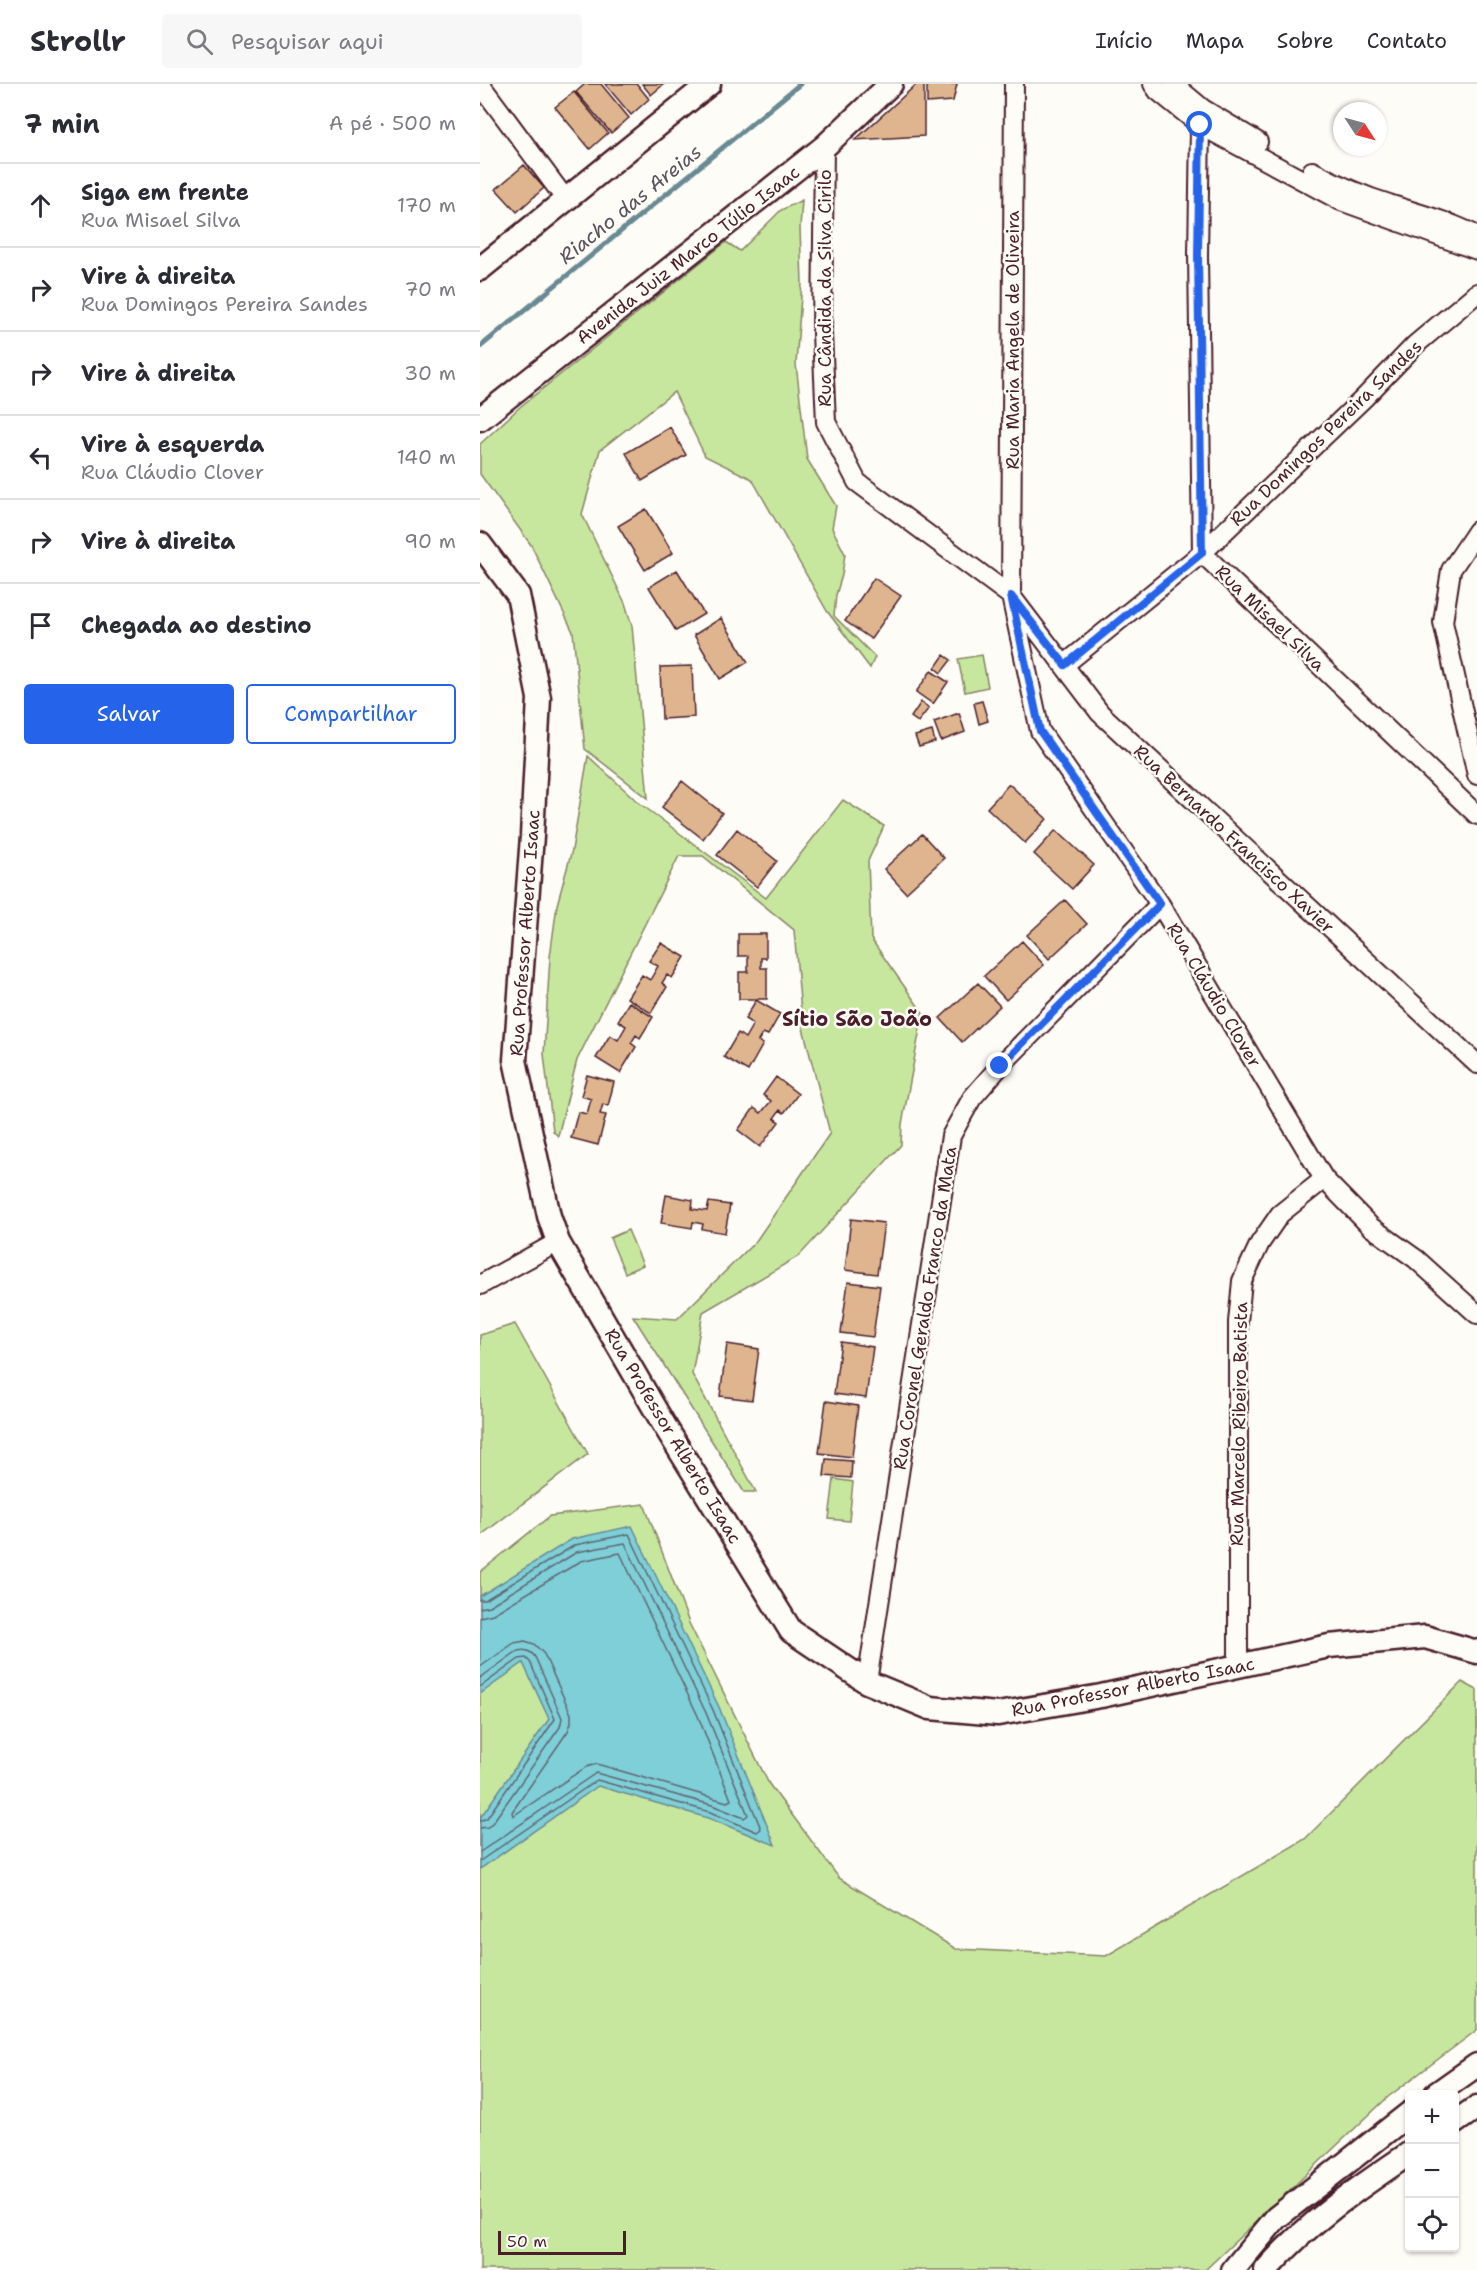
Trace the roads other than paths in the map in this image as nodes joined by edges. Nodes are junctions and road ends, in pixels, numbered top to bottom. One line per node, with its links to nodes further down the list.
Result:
1 (480, 84): 9 (street)
2 (709, 84): 9 (main road)
3 (891, 84): 8 (main road, Avenida Juiz Marco Túlio Isaac)
4 (1014, 84): 18 (street, Rua Maria Angela de Oliveira)
5 (1153, 84): 7 (street)
6 (1173, 84): 7 (street)
7 (1202, 117): 10 (street); 11 (street); 17 (street, Rua Misael Silva)
8 (824, 147): 14 (main road, Avenida Juiz Marco Túlio Isaac); 18 (street, Rua Cândida da Silva Cirilo)
9 (566, 200): 12 (main road)
10 (1477, 236)
11 (1477, 250)
12 (480, 268)
13 (1477, 293): 17 (street, Rua Domingos Pereira Sandes)
14 (480, 419)
15 (1477, 531): 20 (street)
16 (480, 544): 25 (main road, Rua Professor Alberto Isaac)
17 (1202, 553): 19 (street, Rua Domingos Pereira Sandes); 21 (street, Rua Misael Silva)
18 (1011, 596): 19 (street, Rua Bernardo Francisco Xavier); 22 (street, Rua Cláudio Clover)
19 (1065, 665): 23 (street, Rua Bernardo Francisco Xavier)
20 (1477, 775)
21 (1477, 815)
22 (1160, 904): 24 (street, Rua Cláudio Clover); 30 (street, Rua Coronel Geraldo Franco da Mata)
23 (1477, 1064)
24 (1324, 1179): 27 (street, Rua Cláudio Clover); 29 (street, Rua Marcelo Ribeiro Batista)
25 (558, 1242): 26 (street); 30 (main road, Rua Professor Alberto Isaac)
26 (480, 1285)
27 (1477, 1314)
28 (1477, 1652): 29 (main road, Rua Professor Alberto Isaac)
29 (1238, 1666): 30 (main road, Rua Professor Alberto Isaac)
30 (867, 1682)
31 (1477, 2065): 32 (main road)
32 (1442, 2090)
33 (1477, 2107): 35 (main road)
34 (1405, 2117): 37 (main road)
35 (1459, 2119)
36 (1405, 2156): 38 (main road)
37 (1233, 2270)
38 (1266, 2270)

